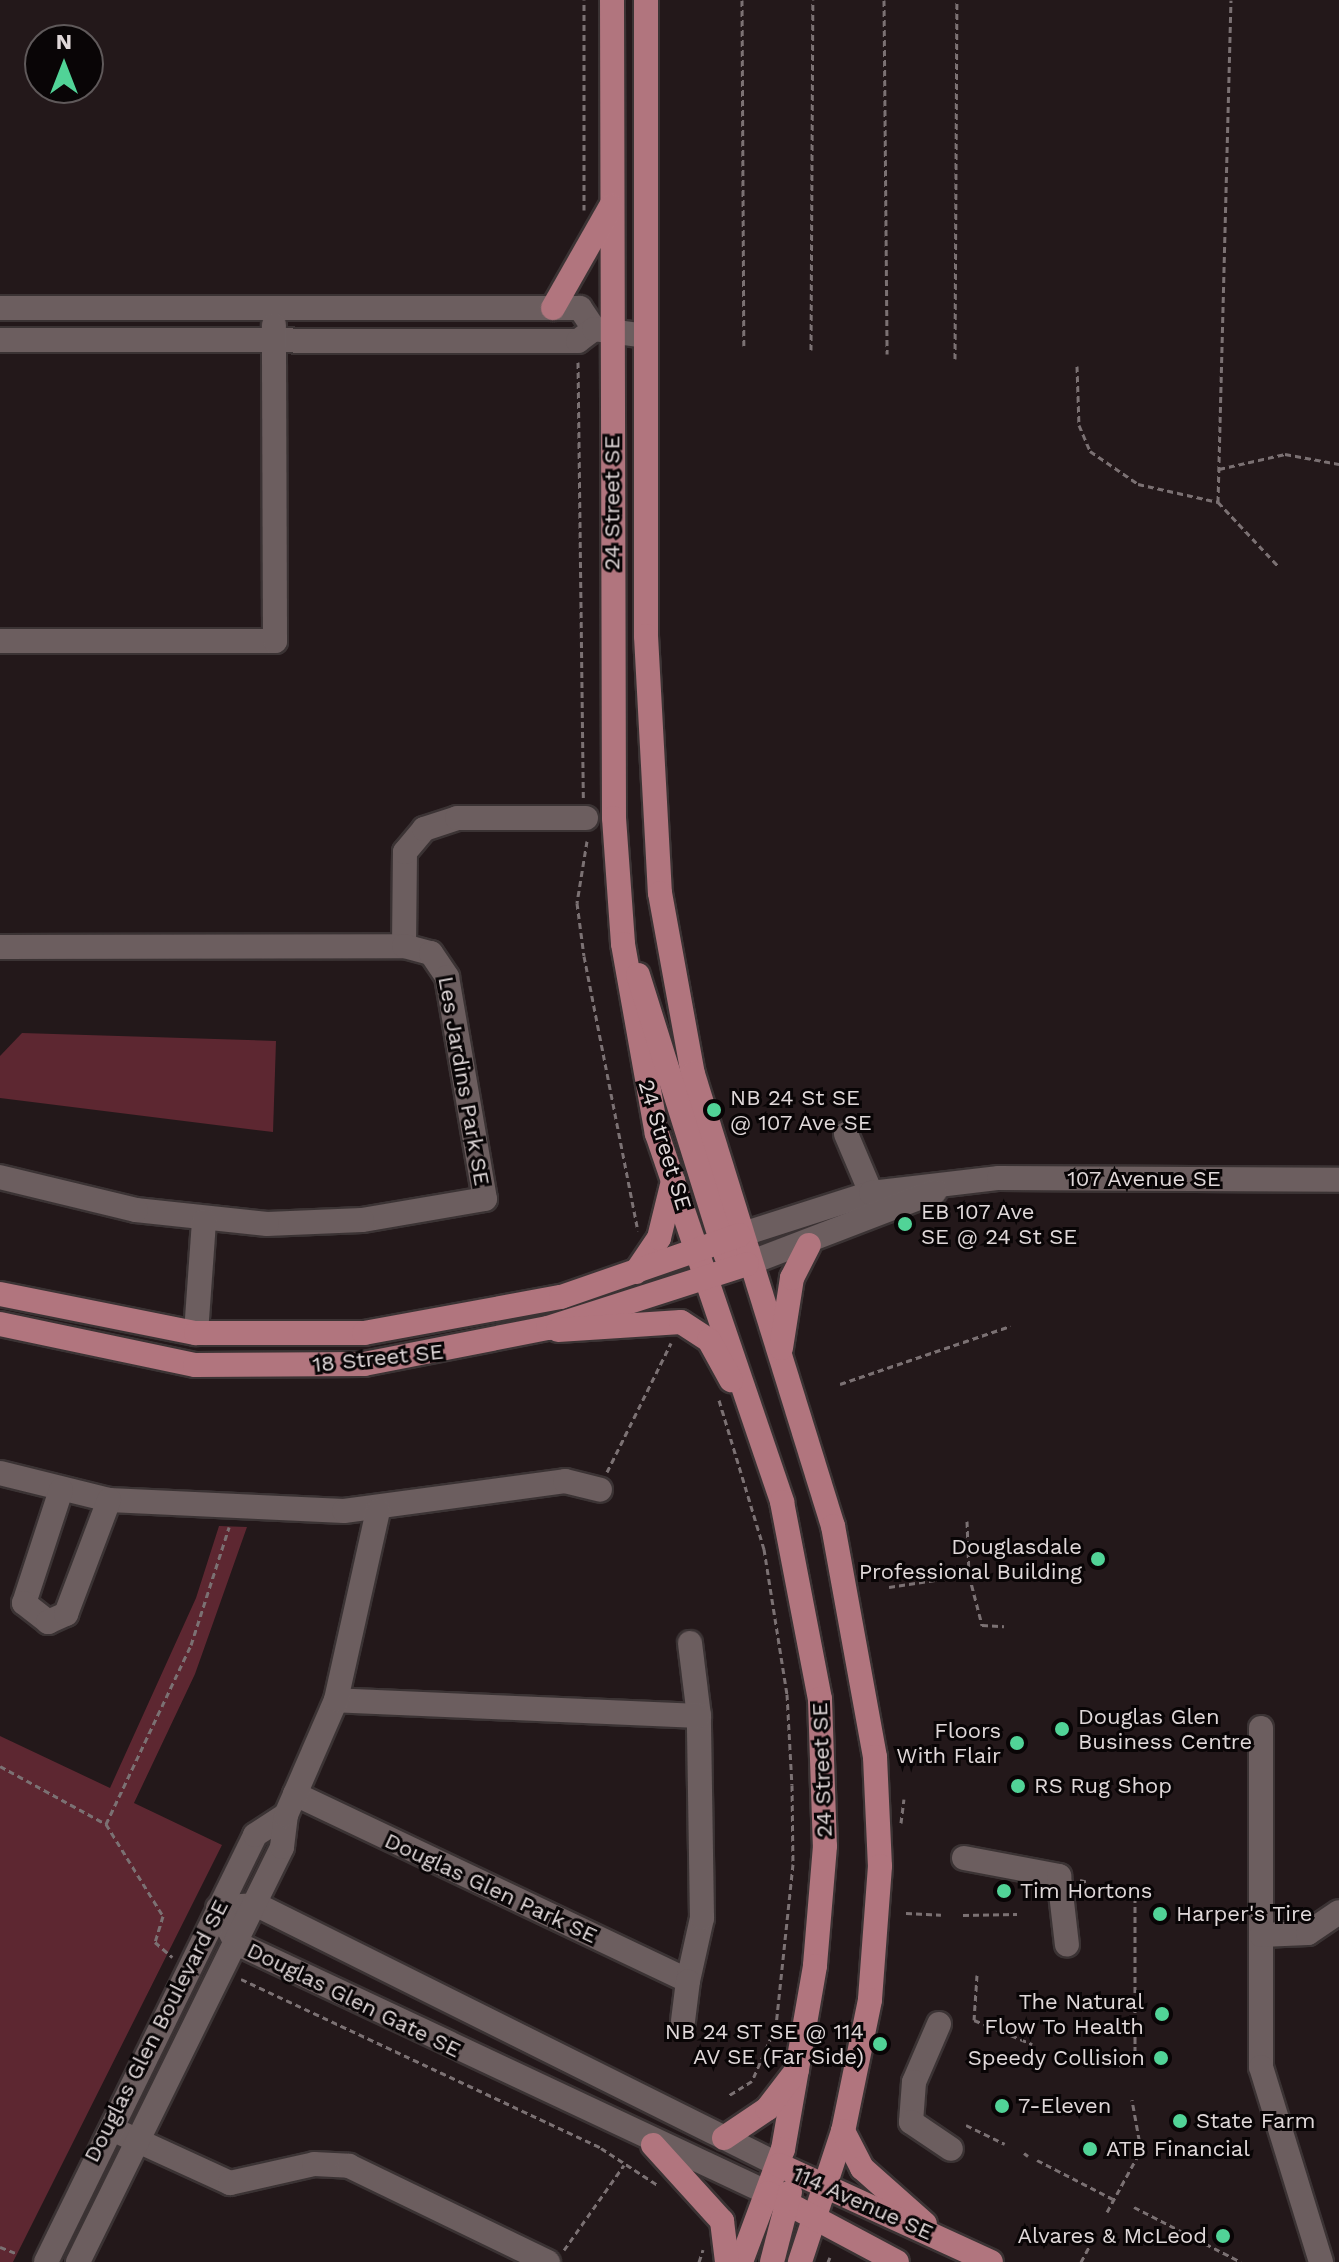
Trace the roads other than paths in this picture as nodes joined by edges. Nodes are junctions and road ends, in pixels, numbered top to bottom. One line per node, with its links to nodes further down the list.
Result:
1 (612, 0): 3 (main road, 24 Street SE)
2 (646, 0): 8 (main road, 24 Street SE)
3 (612, 204): 5 (main road); 7 (main road, 24 Street SE)
4 (0, 308): 6 (street)
5 (553, 308): 6 (street); 7 (street)
6 (274, 311): 9 (street)
7 (595, 333): 8 (street); 9 (street); 13 (main road, 24 Street SE)
8 (646, 336): 24 (main road, 24 Street SE)
9 (274, 338): 10 (street); 11 (street)
10 (0, 340)
11 (0, 641)
12 (586, 818): 14 (street)
13 (623, 944): 19 (main road, 24 Street SE); 24 (main road)
14 (404, 946): 15 (street, Les Jardins Park SE); 22 (street, Les Jardins Park SE)
15 (0, 947)
16 (846, 1134): 21 (street)
17 (0, 1177): 22 (street, Les Jardins Park SE)
18 (1339, 1180): 20 (street, 107 Avenue SE)
19 (673, 1181): 24 (main road, 24 Street SE); 26 (main road)
20 (949, 1186): 21 (street, 107 Avenue SE); 23 (street, 107 Avenue SE)
21 (871, 1193): 24 (street, 107 Avenue SE)
22 (204, 1221): 30 (street)
23 (809, 1245): 25 (street, 107 Avenue SE); 31 (main road)
24 (716, 1250): 25 (main road, 24 Street SE); 25 (main road, 18 Street SE); 26 (main road, 18 Street SE); 29 (main road, 18 Street SE); 32 (main road, 24 Street SE)
25 (747, 1264): 31 (main road, 24 Street SE)
26 (636, 1272): 30 (main road, 18 Street SE)
27 (0, 1294): 30 (main road, 18 Street SE)
28 (0, 1324): 29 (main road, 18 Street SE)
29 (548, 1328): 32 (main road)
30 (196, 1333)
31 (781, 1358): 55 (main road, 24 Street SE)
32 (759, 1434): 53 (main road, 24 Street SE)
33 (0, 1473): 34 (street)
34 (61, 1490): 36 (street); 36 (street)
35 (600, 1490): 37 (street)
36 (109, 1500): 37 (street)
37 (378, 1511): 39 (street, Douglas Glen Boulevard SE)
38 (690, 1643): 40 (street)
39 (336, 1700): 40 (street); 42 (street, Douglas Glen Boulevard SE)
40 (699, 1716): 50 (street)
41 (1261, 1728): 47 (street)
42 (290, 1804): 44 (street, Douglas Glen Boulevard SE); 45 (street, Douglas Glen Boulevard SE); 50 (street, Douglas Glen Park SE)
43 (964, 1858): 49 (street)
44 (257, 1905): 45 (street, Douglas Glen Gate SE); 48 (street, Douglas Glen Boulevard SE); 56 (street, Douglas Glen Gate SE)
45 (218, 1908): 48 (street, Douglas Glen Gate SE); 54 (street, Douglas Glen Boulevard SE)
46 (1339, 1912): 47 (street)
47 (1261, 1935): 75 (street)
48 (236, 1943): 57 (street, Douglas Glen Boulevard SE); 58 (street, Douglas Glen Gate SE)
49 (1067, 1945)
50 (688, 1981): 51 (street)
51 (683, 2021)
52 (939, 2024): 59 (street)
53 (801, 2065): 56 (main road); 60 (main road, 24 Street SE)
54 (107, 2125): 57 (street); 66 (street, Douglas Glen Boulevard SE)
55 (843, 2131): 61 (main road, 24 Street SE); 65 (main road)
56 (724, 2138): 60 (street, Douglas Glen Gate SE)
57 (135, 2141): 67 (street, Douglas Glen Boulevard SE); 68 (street)
58 (653, 2145): 62 (street, Douglas Glen Gate SE); 69 (main road)
59 (951, 2149)
60 (779, 2165): 61 (main road, 114 Avenue SE); 62 (main road, 24 Street SE); 63 (main road)
61 (825, 2187): 64 (main road, 24 Street SE); 65 (main road, 114 Avenue SE)
62 (768, 2193): 63 (main road, 114 Avenue SE); 70 (main road, 24 Street SE)
63 (791, 2205): 64 (main road, 114 Avenue SE); 71 (main road)
64 (816, 2217): 72 (main road, 24 Street SE); 73 (main road, 114 Avenue SE)
65 (939, 2237): 74 (main road, 114 Avenue SE)
66 (46, 2262)
67 (78, 2262)
68 (551, 2262)
69 (727, 2262)
70 (741, 2262)
71 (772, 2262)
72 (800, 2262)
73 (897, 2262)
74 (991, 2262)
75 (1321, 2262)

